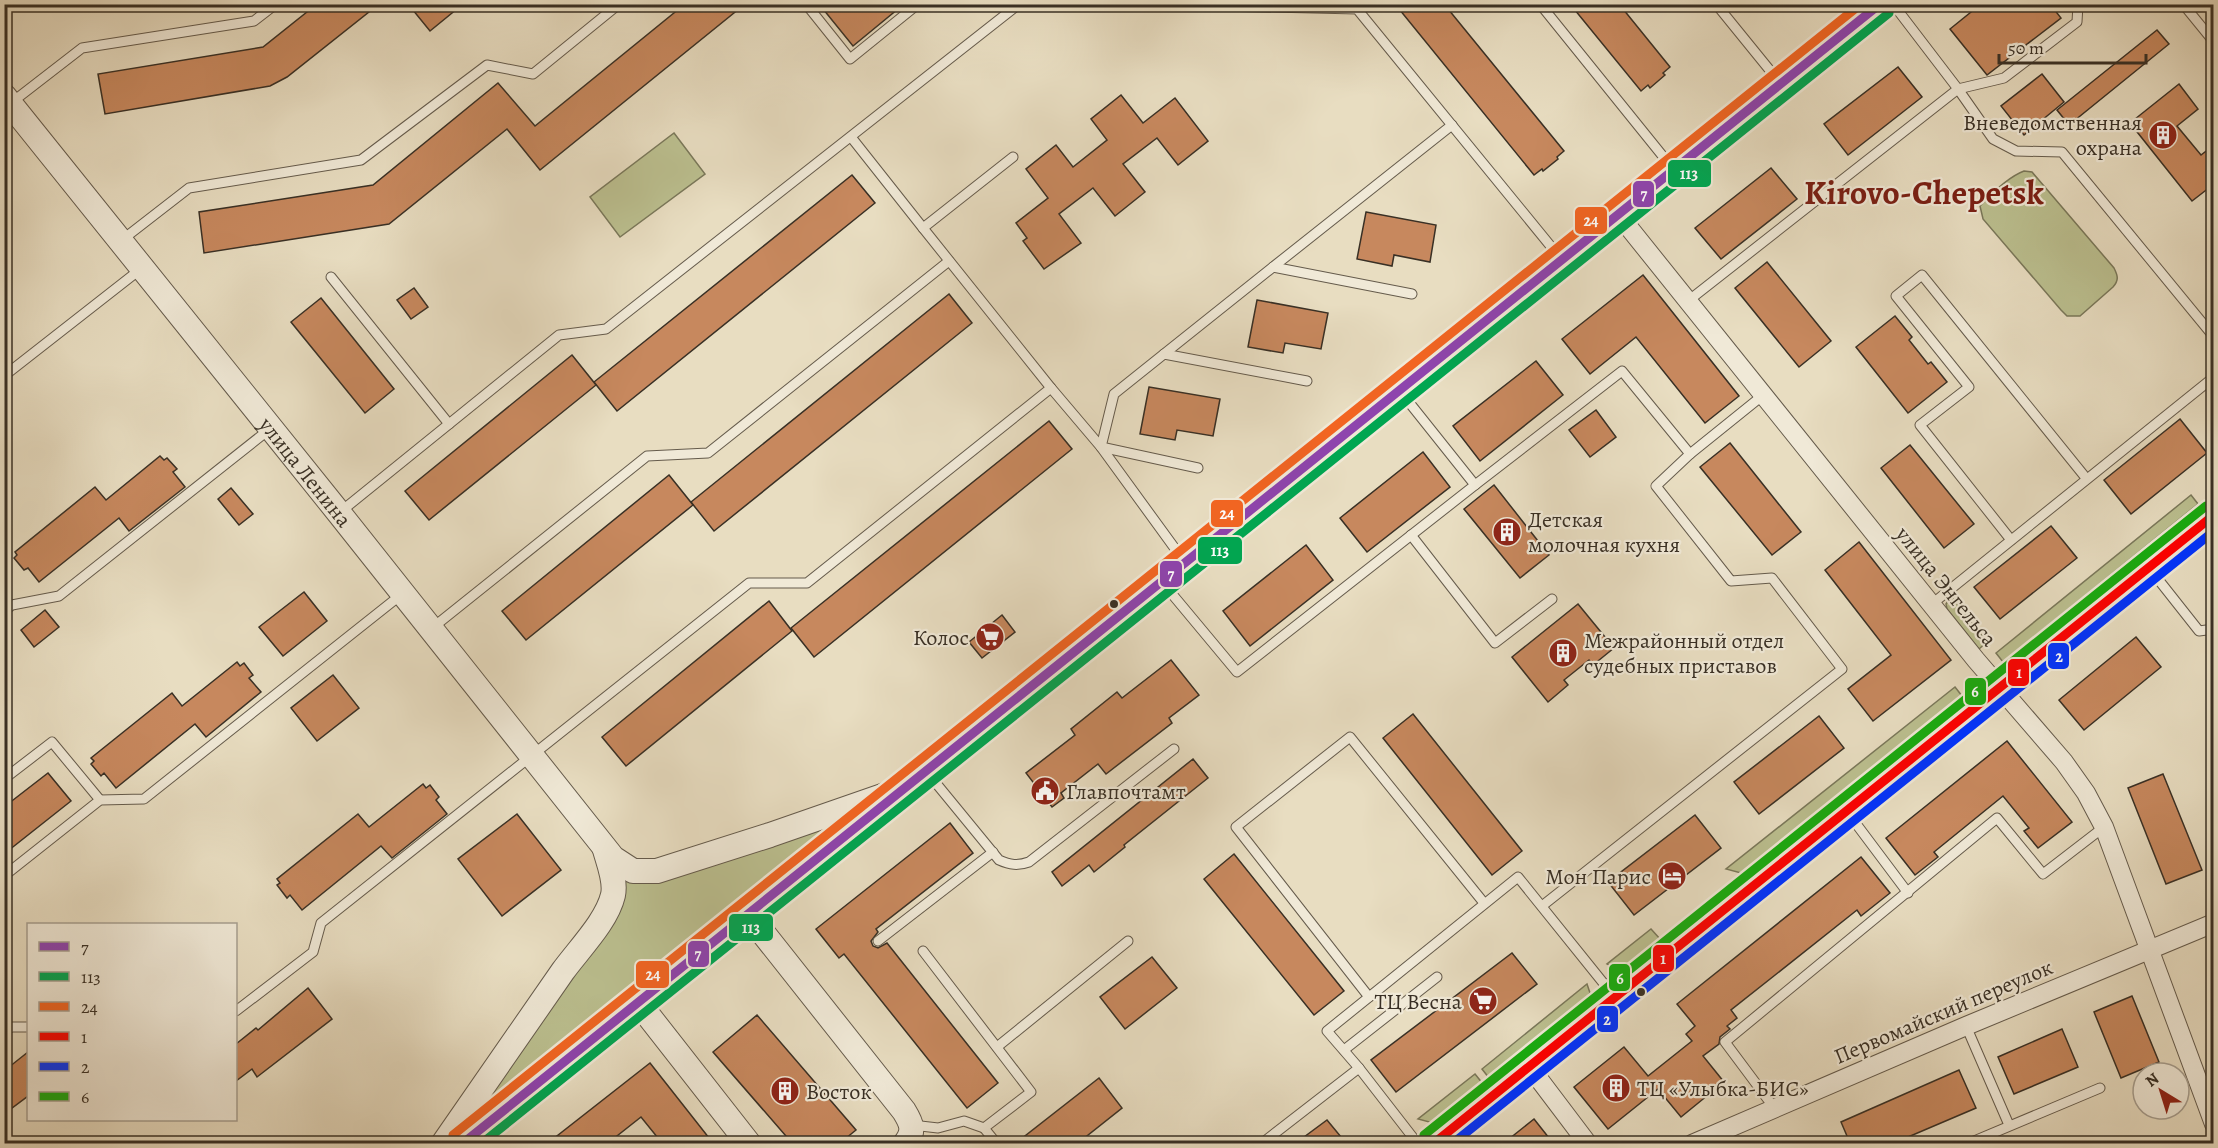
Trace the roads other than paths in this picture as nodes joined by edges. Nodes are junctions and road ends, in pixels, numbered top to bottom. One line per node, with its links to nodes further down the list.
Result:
1 (276, 4): 17 (lane)
2 (619, 4): 24 (lane)
3 (806, 4): 4 (lane)
4 (918, 4)
5 (1019, 4): 19 (lane)
6 (1130, 4): 13 (lane)
7 (1540, 4): 21 (lane)
8 (1716, 4): 15 (lane)
9 (1881, 4): 15 (street)
10 (1893, 4): 16 (lane)
11 (2078, 4): 16 (lane)
12 (2183, 4): 14 (lane)
13 (1360, 7): 18 (lane)
14 (2214, 42)
15 (1781, 85): 21 (street)
16 (1958, 89): 31 (lane); 32 (lane)
17 (7, 103): 24 (street, улица Ленина)
18 (1452, 125): 25 (lane); 28 (lane)
19 (851, 137): 23 (lane); 40 (lane)
20 (1013, 157): 23 (lane)
21 (1674, 170): 22 (street)
22 (1618, 214): 25 (street); 31 (street, улица Энгельса)
23 (923, 228): 26 (lane)
24 (122, 240): 27 (street, улица Ленина)
25 (1562, 260): 38 (street)
26 (949, 261): 37 (lane); 59 (lane)
27 (143, 267): 34 (lane); 41 (street, улица Ленина)
28 (1274, 267): 30 (lane); 33 (lane)
29 (331, 277): 40 (lane)
30 (1412, 294)
31 (1688, 301): 39 (street, улица Энгельса)
32 (2214, 337)
33 (1164, 354): 36 (lane); 42 (lane)
34 (4, 376)
35 (2214, 376): 45 (lane)
36 (1306, 381)
37 (1051, 388): 42 (lane); 63 (lane)
38 (1400, 391): 46 (lane); 51 (street)
39 (1762, 396): 43 (lane); 57 (street, улица Энгельса)
40 (450, 423): 47 (lane)
41 (271, 428): 47 (street, улица Ленина); 58 (lane)
42 (1101, 447): 44 (lane); 51 (lane)
43 (1690, 454): 46 (lane); 75 (lane)
44 (1198, 468)
45 (2086, 478): 50 (lane); 50 (lane)
46 (1475, 485): 49 (lane)
47 (339, 513): 54 (street, улица Ленина)
48 (2214, 515): 52 (main road)
49 (1411, 536): 53 (lane); 56 (lane)
50 (2011, 540): 57 (lane)
51 (1186, 563): 53 (street)
52 (2148, 567): 60 (lane); 61 (main road)
53 (1162, 582): 64 (street)
54 (403, 593): 59 (street, улица Ленина); 67 (lane)
55 (4, 596): 58 (lane)
56 (1552, 599)
57 (1932, 604): 61 (street, улица Энгельса)
58 (8, 608)
59 (431, 629): 63 (street, улица Ленина)
60 (2214, 629)
61 (2000, 687): 68 (main road); 69 (street, улица Энгельса)
62 (1174, 749): 71 (lane)
63 (531, 756): 70 (street, улица Ленина); 86 (lane)
64 (926, 771): 66 (street); 71 (lane)
65 (4, 779): 67 (lane)
66 (906, 788): 70 (street); 76 (street)
67 (100, 800): 72 (lane)
68 (1847, 812): 73 (lane); 84 (main road)
69 (2104, 826): 73 (lane); 80 (street, улица Энгельса)
70 (605, 850): 100 (street)
71 (993, 852): 78 (lane)
72 (4, 876)
73 (1908, 893): 95 (lane)
74 (1484, 903): 75 (lane); 83 (lane); 83 (lane)
75 (1542, 906): 84 (lane)
76 (748, 914): 85 (street); 99 (street)
77 (2214, 923): 80 (street, Первомайский переулок)
78 (878, 941)
79 (1128, 941): 90 (lane)
80 (2150, 950): 87 (street, Первомайский переулок); 96 (street, улица Энгельса)
81 (923, 951): 90 (lane)
82 (1437, 977): 91 (lane)
83 (1369, 997): 91 (lane)
84 (1614, 997): 92 (main road)
85 (637, 1001): 101 (street); 102 (street)
86 (237, 1010)
87 (1966, 1026): 95 (street, Первомайский переулок); 97 (lane)
88 (27, 1027): 89 (lane)
89 (4, 1032)
90 (997, 1047): 98 (lane)
91 (1344, 1050): 93 (lane)
92 (1529, 1066): 106 (main road); 107 (street)
93 (1359, 1068): 104 (lane); 105 (lane)
94 (2100, 1088): 97 (lane)
95 (1775, 1109): 108 (street, Первомайский переулок)
96 (2214, 1124)
97 (2009, 1125): 109 (lane)
98 (984, 1128): 99 (lane); 103 (lane)
99 (908, 1134)
100 (443, 1143)
101 (461, 1143)
102 (750, 1143)
103 (997, 1143)
104 (1261, 1143)
105 (1418, 1143)
106 (1432, 1143)
107 (1588, 1143)
108 (1692, 1143)
109 (1967, 1143)

